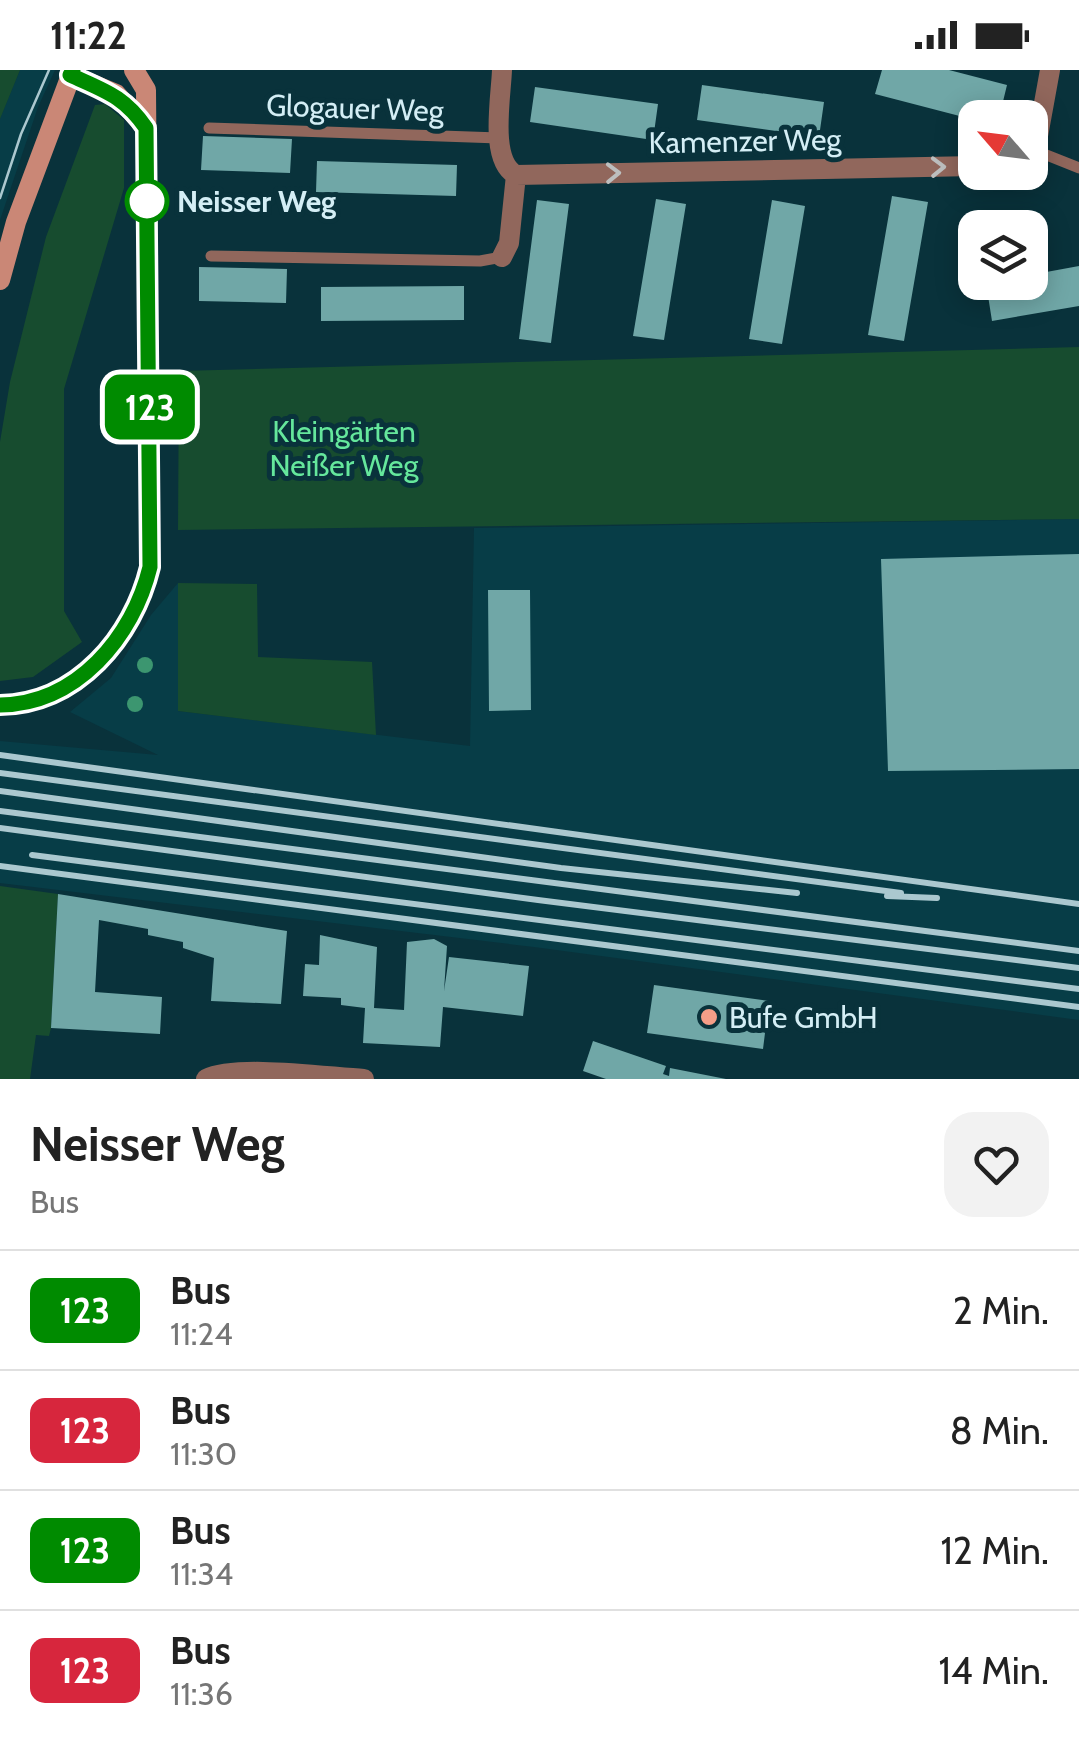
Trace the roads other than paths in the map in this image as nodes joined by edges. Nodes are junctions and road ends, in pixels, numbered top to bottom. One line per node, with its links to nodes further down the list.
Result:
1 (134, 70): 7 (street)
2 (156, 70): 7 (street)
3 (502, 70): 9 (street)
4 (1050, 70): 6 (street)
5 (71, 72): 7 (street); 16 (street)
6 (1044, 100)
7 (146, 128): 17 (street)
8 (210, 128): 9 (lane, Glogauer Weg)
9 (499, 138): 13 (street)
10 (1048, 159): 12 (lane)
11 (958, 166): 13 (street, Kamenzer Weg, one-way to 11)
12 (1079, 168)
13 (516, 176): 15 (street)
14 (211, 256): 15 (lane)
15 (502, 258)
16 (0, 280)
17 (0, 705)
18 (206, 1079): 19 (street)
19 (364, 1079)

